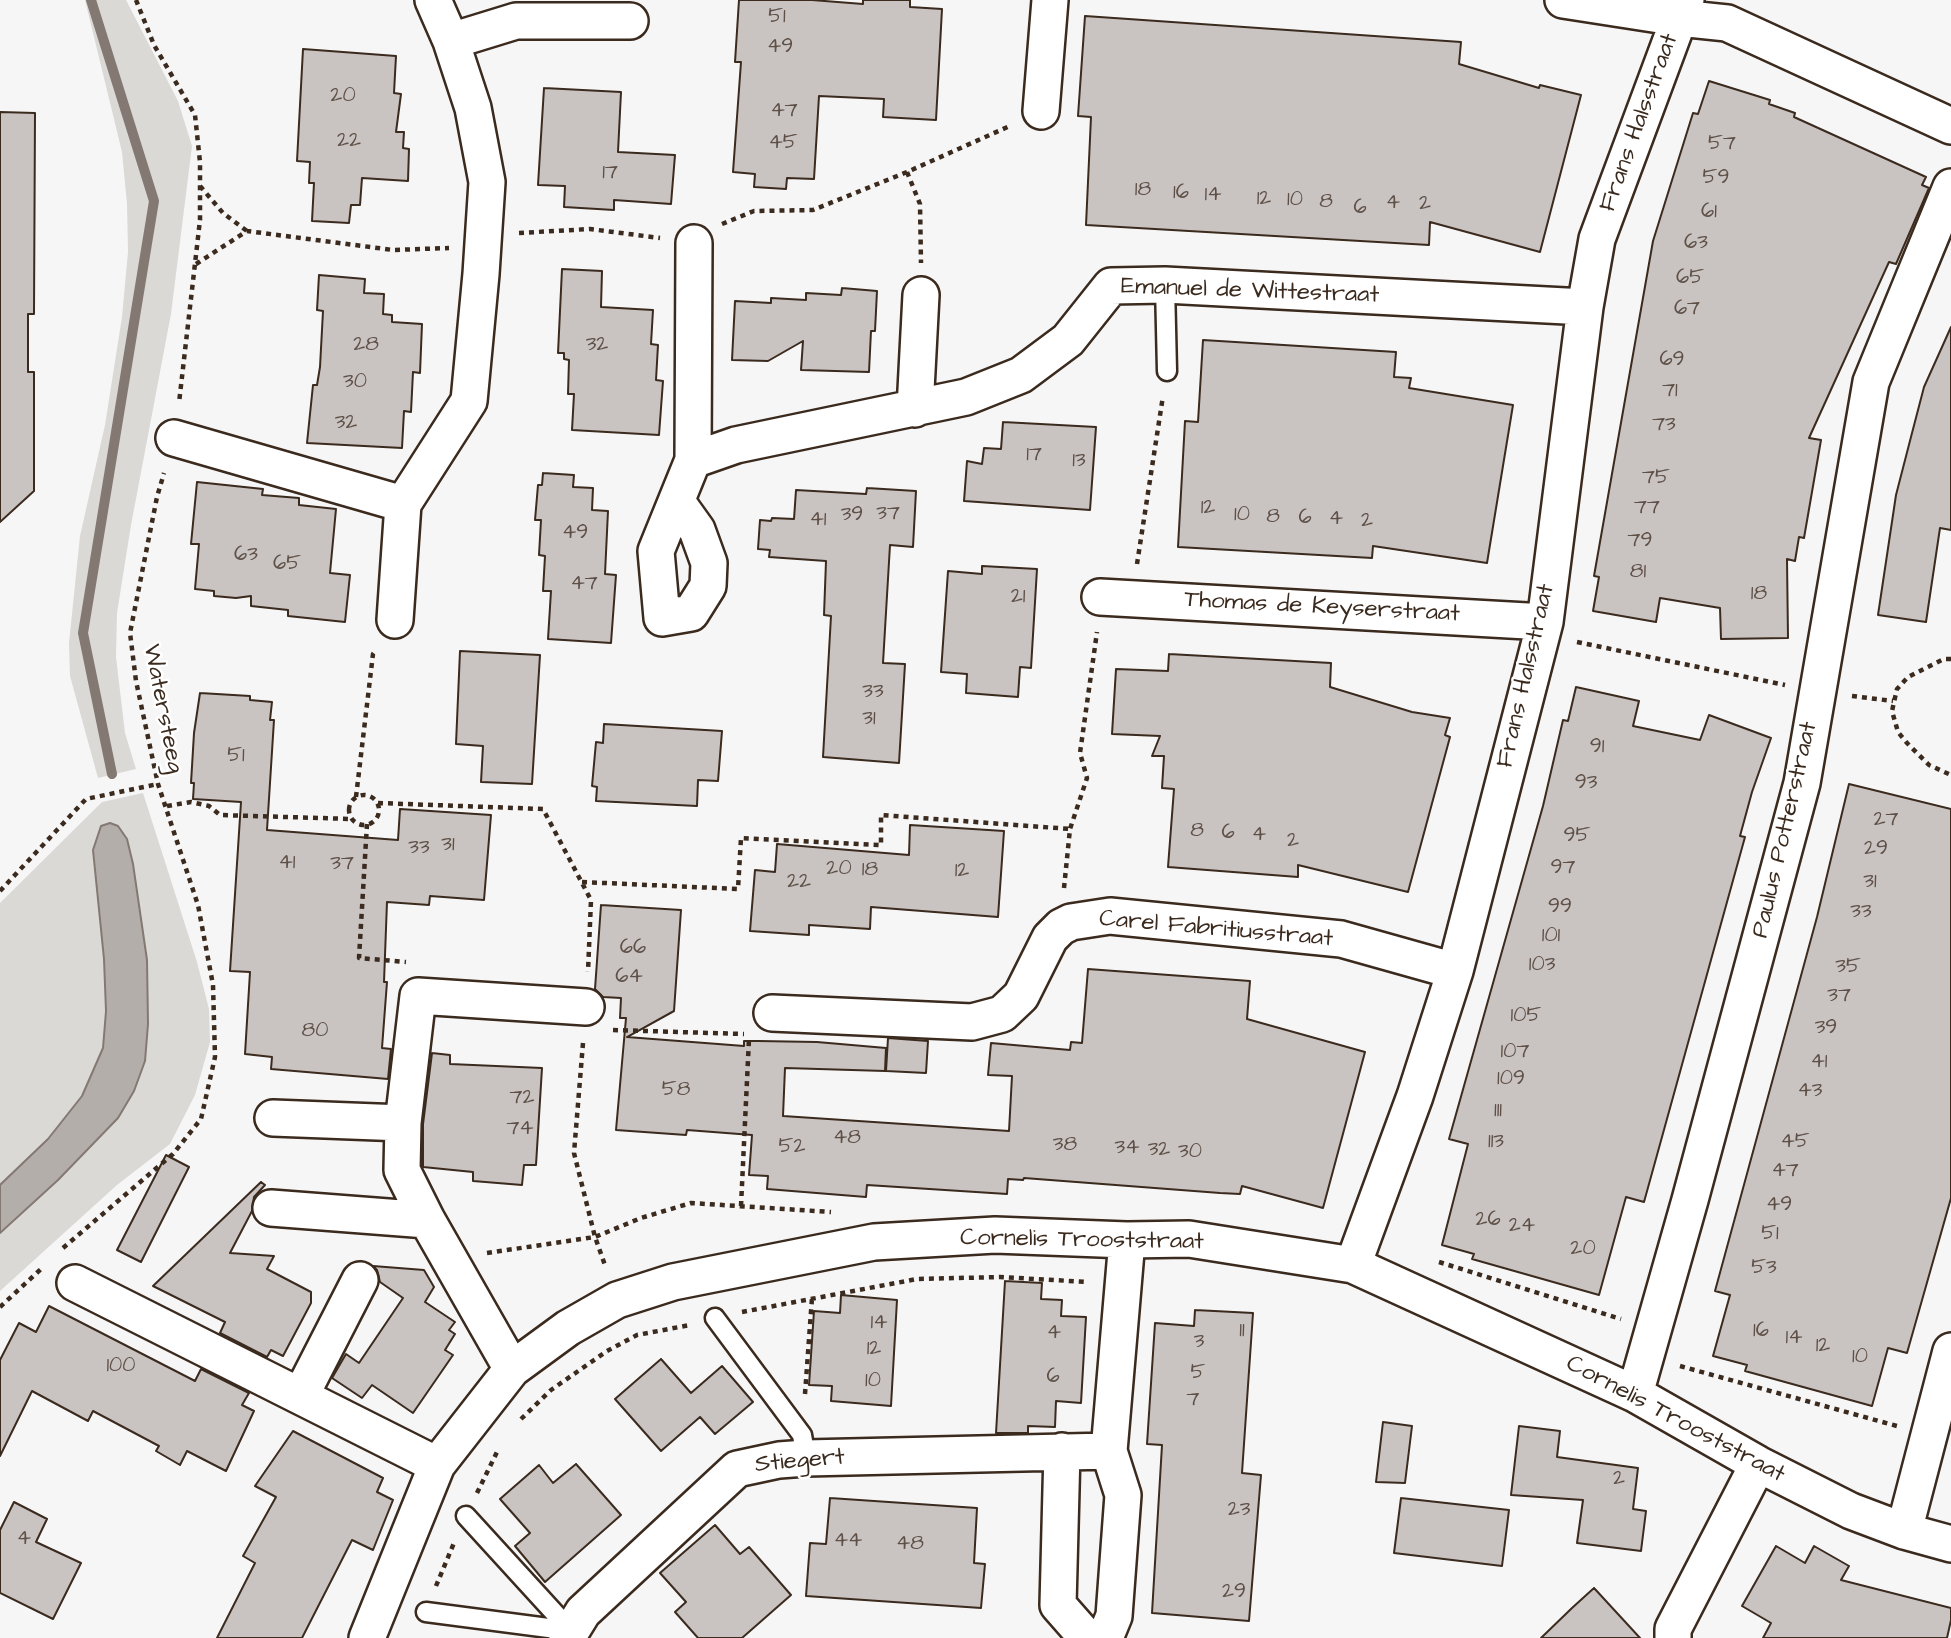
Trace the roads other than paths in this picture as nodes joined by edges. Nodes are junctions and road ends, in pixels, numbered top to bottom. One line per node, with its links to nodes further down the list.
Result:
1 (433, 0): 6 (street)
2 (1050, 0): 7 (street)
3 (1563, 0): 4 (street)
4 (1683, 9): 8 (street); 13 (street, Frans Halsstraat)
5 (630, 21): 6 (street)
6 (451, 41): 19 (street)
7 (1041, 111)
8 (1951, 126)
9 (1951, 187): 37 (street, Paulus Potterstraat)
10 (694, 243): 17 (street)
11 (1164, 285): 13 (street, Emanuel de Wittestraat); 14 (lane); 15 (street, Emanuel de Wittestraat)
12 (921, 295): 15 (street)
13 (1585, 307): 22 (street, Frans Halsstraat)
14 (1167, 371)
15 (915, 409): 17 (street, Emanuel de Wittestraat)
16 (174, 438): 19 (street)
17 (693, 460): 18 (street)
18 (677, 502)
19 (403, 504): 21 (street)
20 (1116, 597): 22 (street, Thomas de Keyserstraat)
21 (395, 620)
22 (1543, 628): 23 (street, Frans Halsstraat)
23 (1455, 971): 25 (street, Carel Fabritiusstraat); 31 (street, Frans Halsstraat)
24 (599, 1018): 27 (street)
25 (760, 1023)
26 (273, 1118): 27 (street)
27 (403, 1123): 29 (street)
28 (271, 1208): 29 (street)
29 (428, 1220): 36 (street)
30 (1127, 1240): 31 (street, Cornelis Trooststraat); 36 (street, Cornelis Trooststraat); 41 (street)
31 (1353, 1265): 37 (street, Cornelis Trooststraat)
32 (60, 1266): 38 (street)
33 (360, 1280): 38 (street)
34 (715, 1318): 39 (lane)
35 (1951, 1351): 45 (street)
36 (512, 1369): 43 (street, Cornelis Trooststraat)
37 (1635, 1394): 42 (street, Cornelis Trooststraat)
38 (301, 1395): 43 (street)
39 (804, 1446): 40 (street, Stiegert); 48 (street, Stiegert)
40 (1062, 1451): 41 (street, Stiegert); 50 (street)
41 (1109, 1451): 51 (street)
42 (1758, 1464): 45 (street, Cornelis Trooststraat); 52 (street)
43 (438, 1465): 49 (street, Cornelis Trooststraat)
44 (466, 1516): 48 (lane)
45 (1904, 1531): 46 (street, Cornelis Trooststraat)
46 (1951, 1544)
47 (426, 1612): 48 (lane)
48 (569, 1634)
49 (367, 1638)
50 (1087, 1638)
51 (1105, 1638)
52 (1673, 1638)

